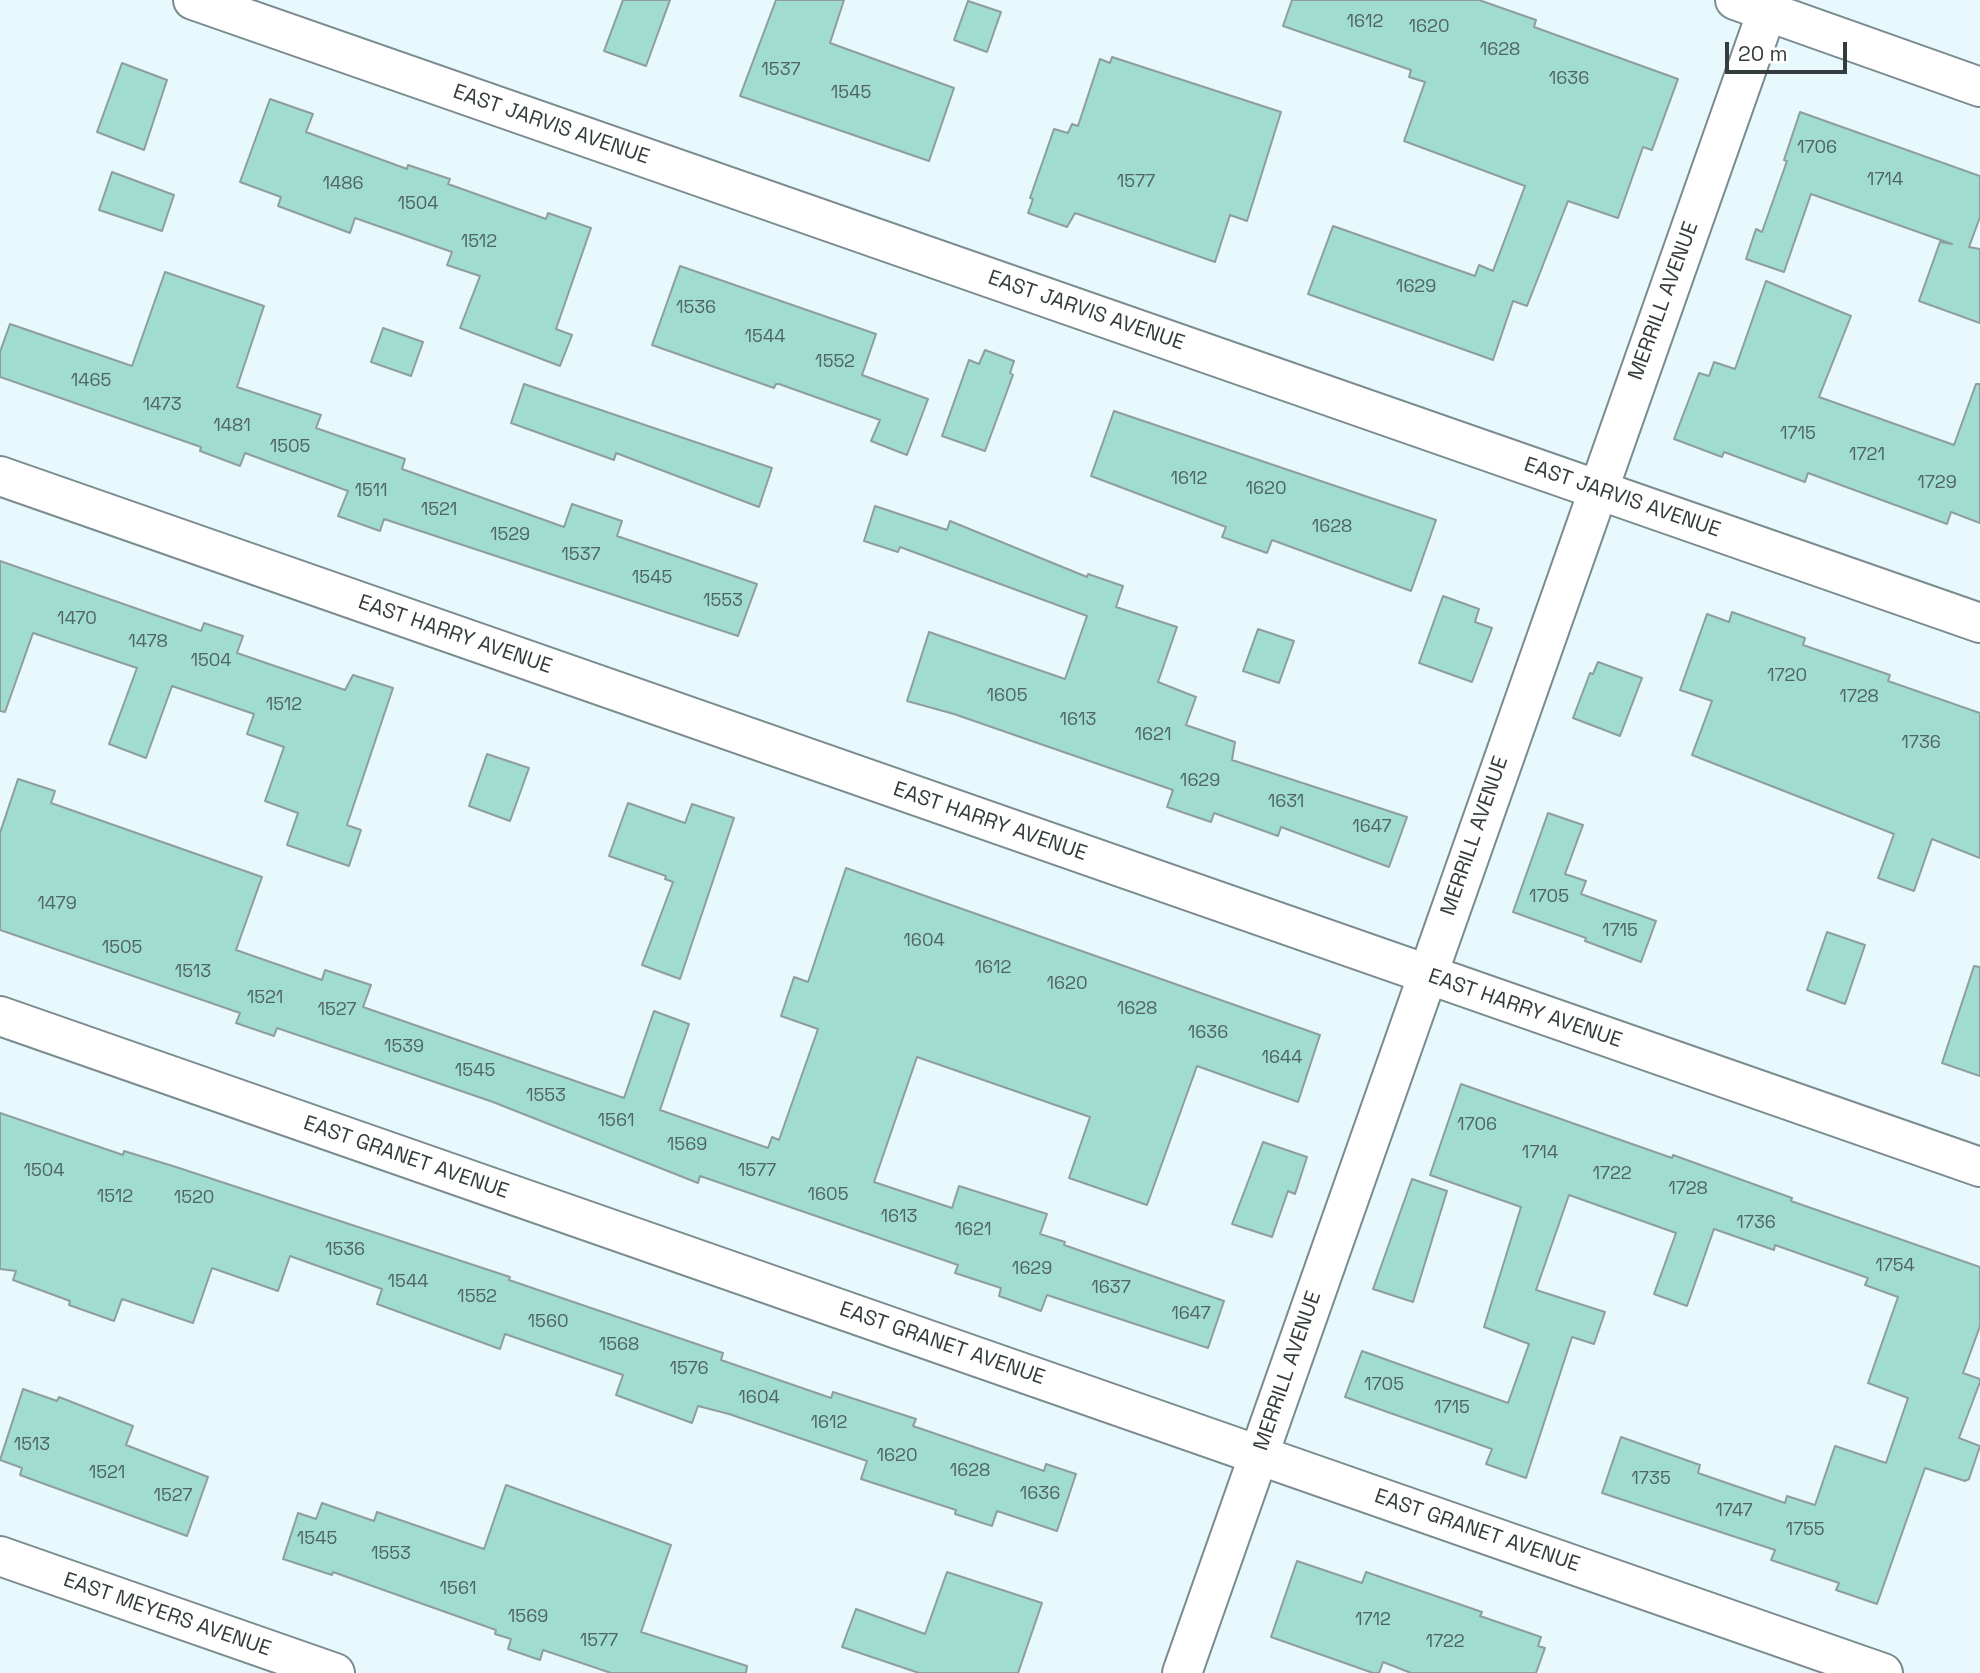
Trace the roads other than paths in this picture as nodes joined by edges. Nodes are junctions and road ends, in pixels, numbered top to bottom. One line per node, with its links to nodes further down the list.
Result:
1 (193, 0): 5 (street, EAST JARVIS AVENUE)
2 (1757, 4): 3 (street); 5 (street, MERRILL AVENUE)
3 (1980, 86)
4 (0, 476): 7 (street, EAST HARRY AVENUE)
5 (1597, 489): 6 (street, EAST JARVIS AVENUE); 7 (street, MERRILL AVENUE)
6 (1980, 623)
7 (1427, 974): 9 (street, EAST HARRY AVENUE); 10 (street, MERRILL AVENUE)
8 (0, 1016): 10 (street, EAST GRANET AVENUE)
9 (1980, 1167)
10 (1259, 1454): 13 (street, MERRILL AVENUE); 14 (street, EAST GRANET AVENUE)
11 (0, 1556): 12 (street, EAST MEYERS AVENUE)
12 (335, 1673)
13 (1182, 1673)
14 (1883, 1673)

